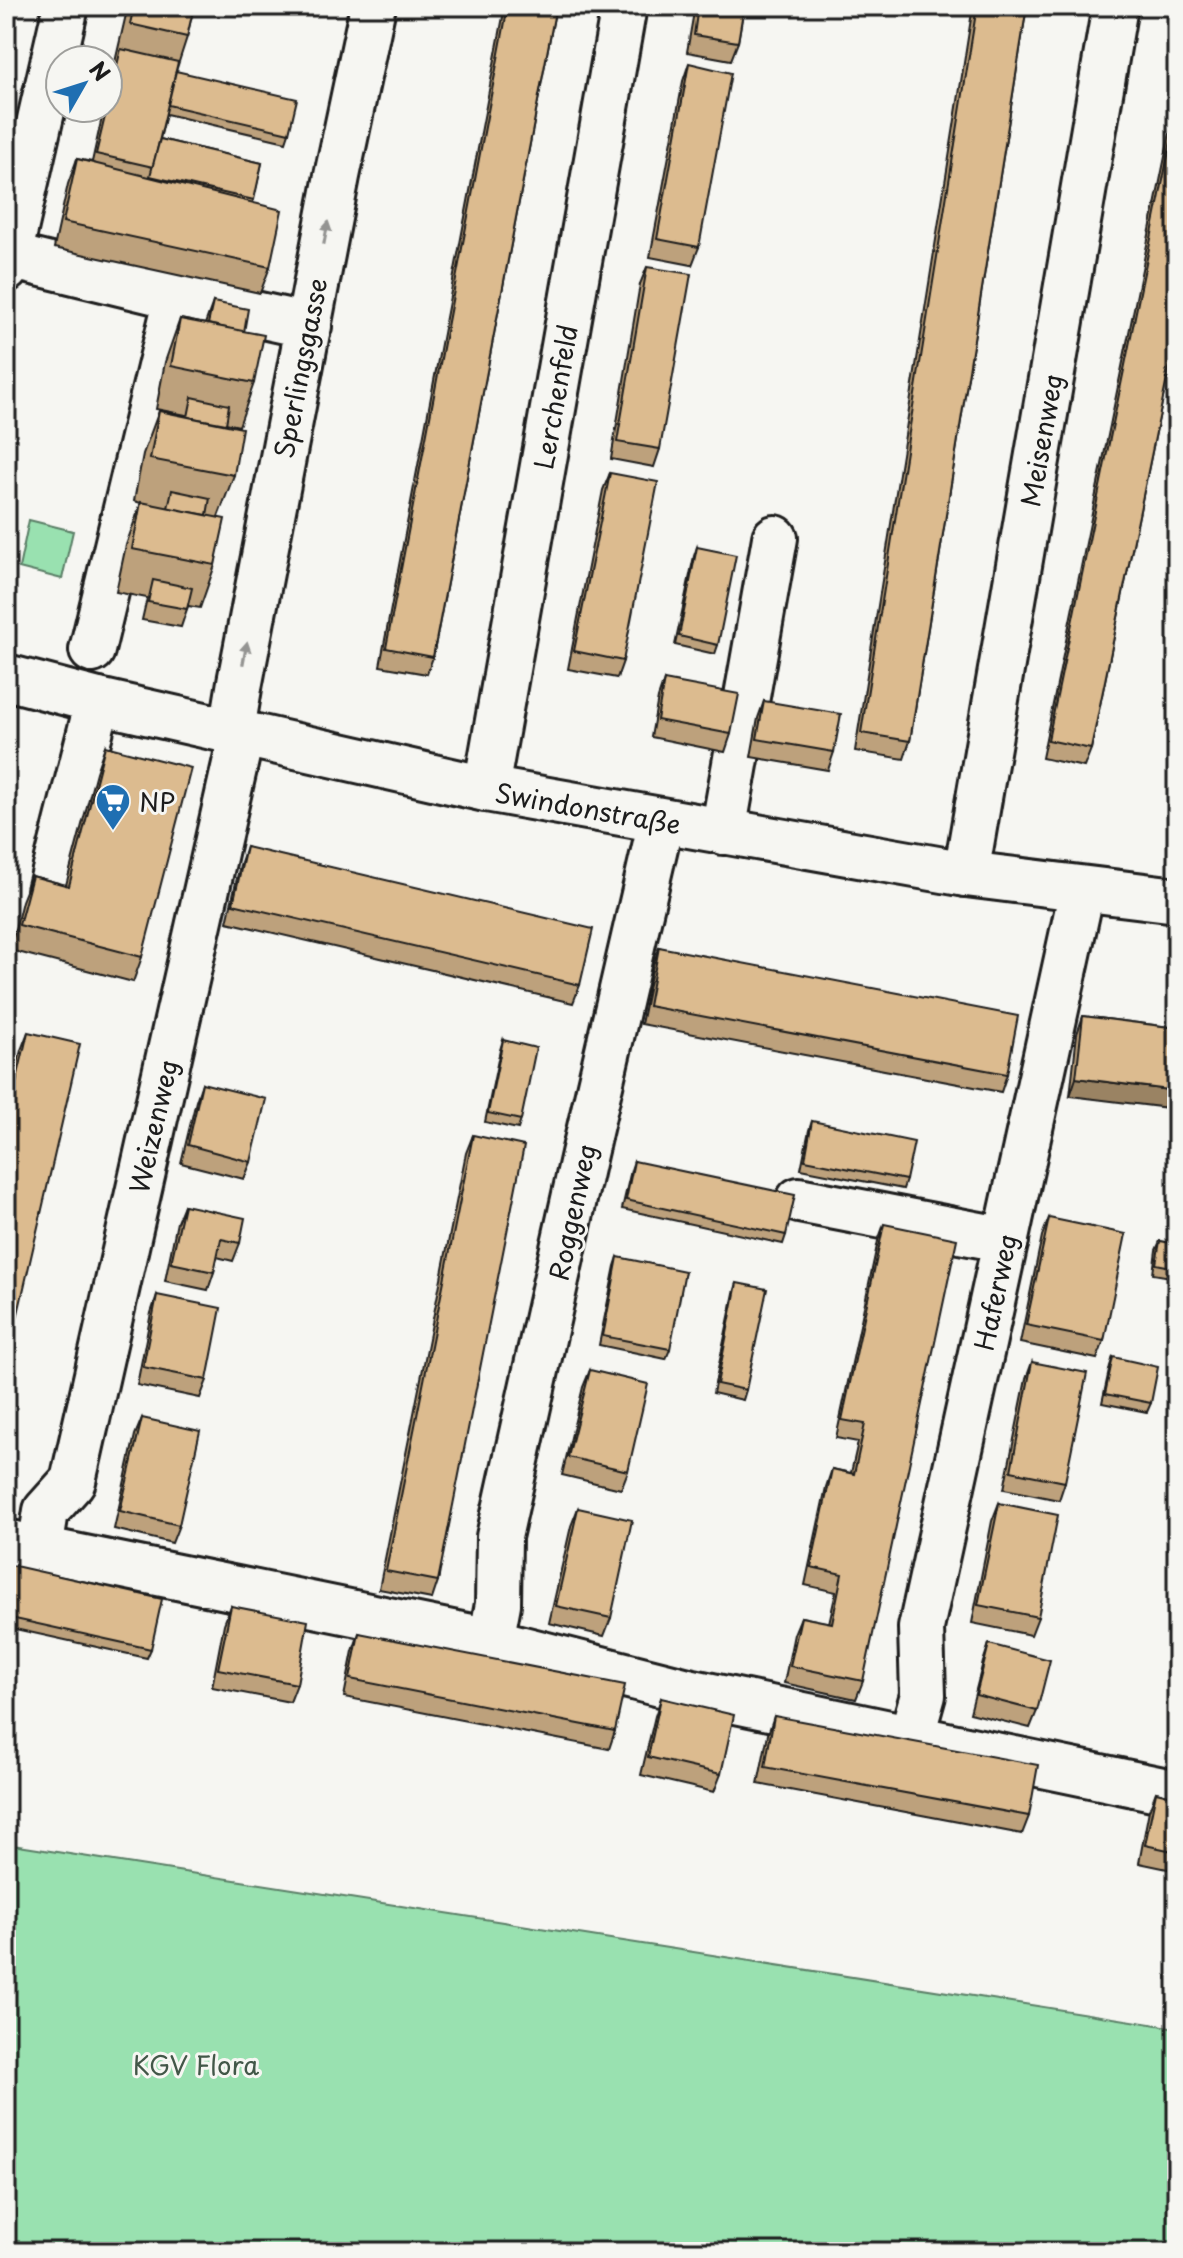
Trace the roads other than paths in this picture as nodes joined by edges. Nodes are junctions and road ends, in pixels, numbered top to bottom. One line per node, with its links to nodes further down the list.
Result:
1 (66, 6): 5 (street)
2 (373, 6): 8 (street, Sperlingsgasse, one-way to 2)
3 (624, 6): 14 (street, Lerchenfeld)
4 (1115, 6): 17 (street, Meisenweg)
5 (16, 174): 6 (street)
6 (8, 263): 7 (street)
7 (177, 297): 8 (street); 10 (street)
8 (309, 326): 13 (street, Sperlingsgasse, one-way to 8)
9 (775, 538): 16 (street)
10 (92, 650)
11 (6, 677): 12 (street, Swindonstraße)
12 (98, 701): 13 (street, Swindonstraße); 19 (street)
13 (237, 732): 14 (street, Swindonstraße); 23 (street, Weizenweg)
14 (486, 789): 15 (street, Swindonstraße)
15 (661, 821): 16 (street, Swindonstraße); 24 (street, Roggenweg)
16 (723, 832): 17 (street, Swindonstraße)
17 (966, 874): 18 (street, Swindonstraße)
18 (1082, 890): 20 (street, Swindonstraße); 22 (street, Haferweg)
19 (50, 891)
20 (1177, 900)
21 (799, 1200): 22 (street)
22 (1006, 1240): 25 (street, Haferweg)
23 (31, 1534): 24 (street)
24 (495, 1622): 25 (street)
25 (911, 1738): 26 (street)
26 (1177, 1793)

